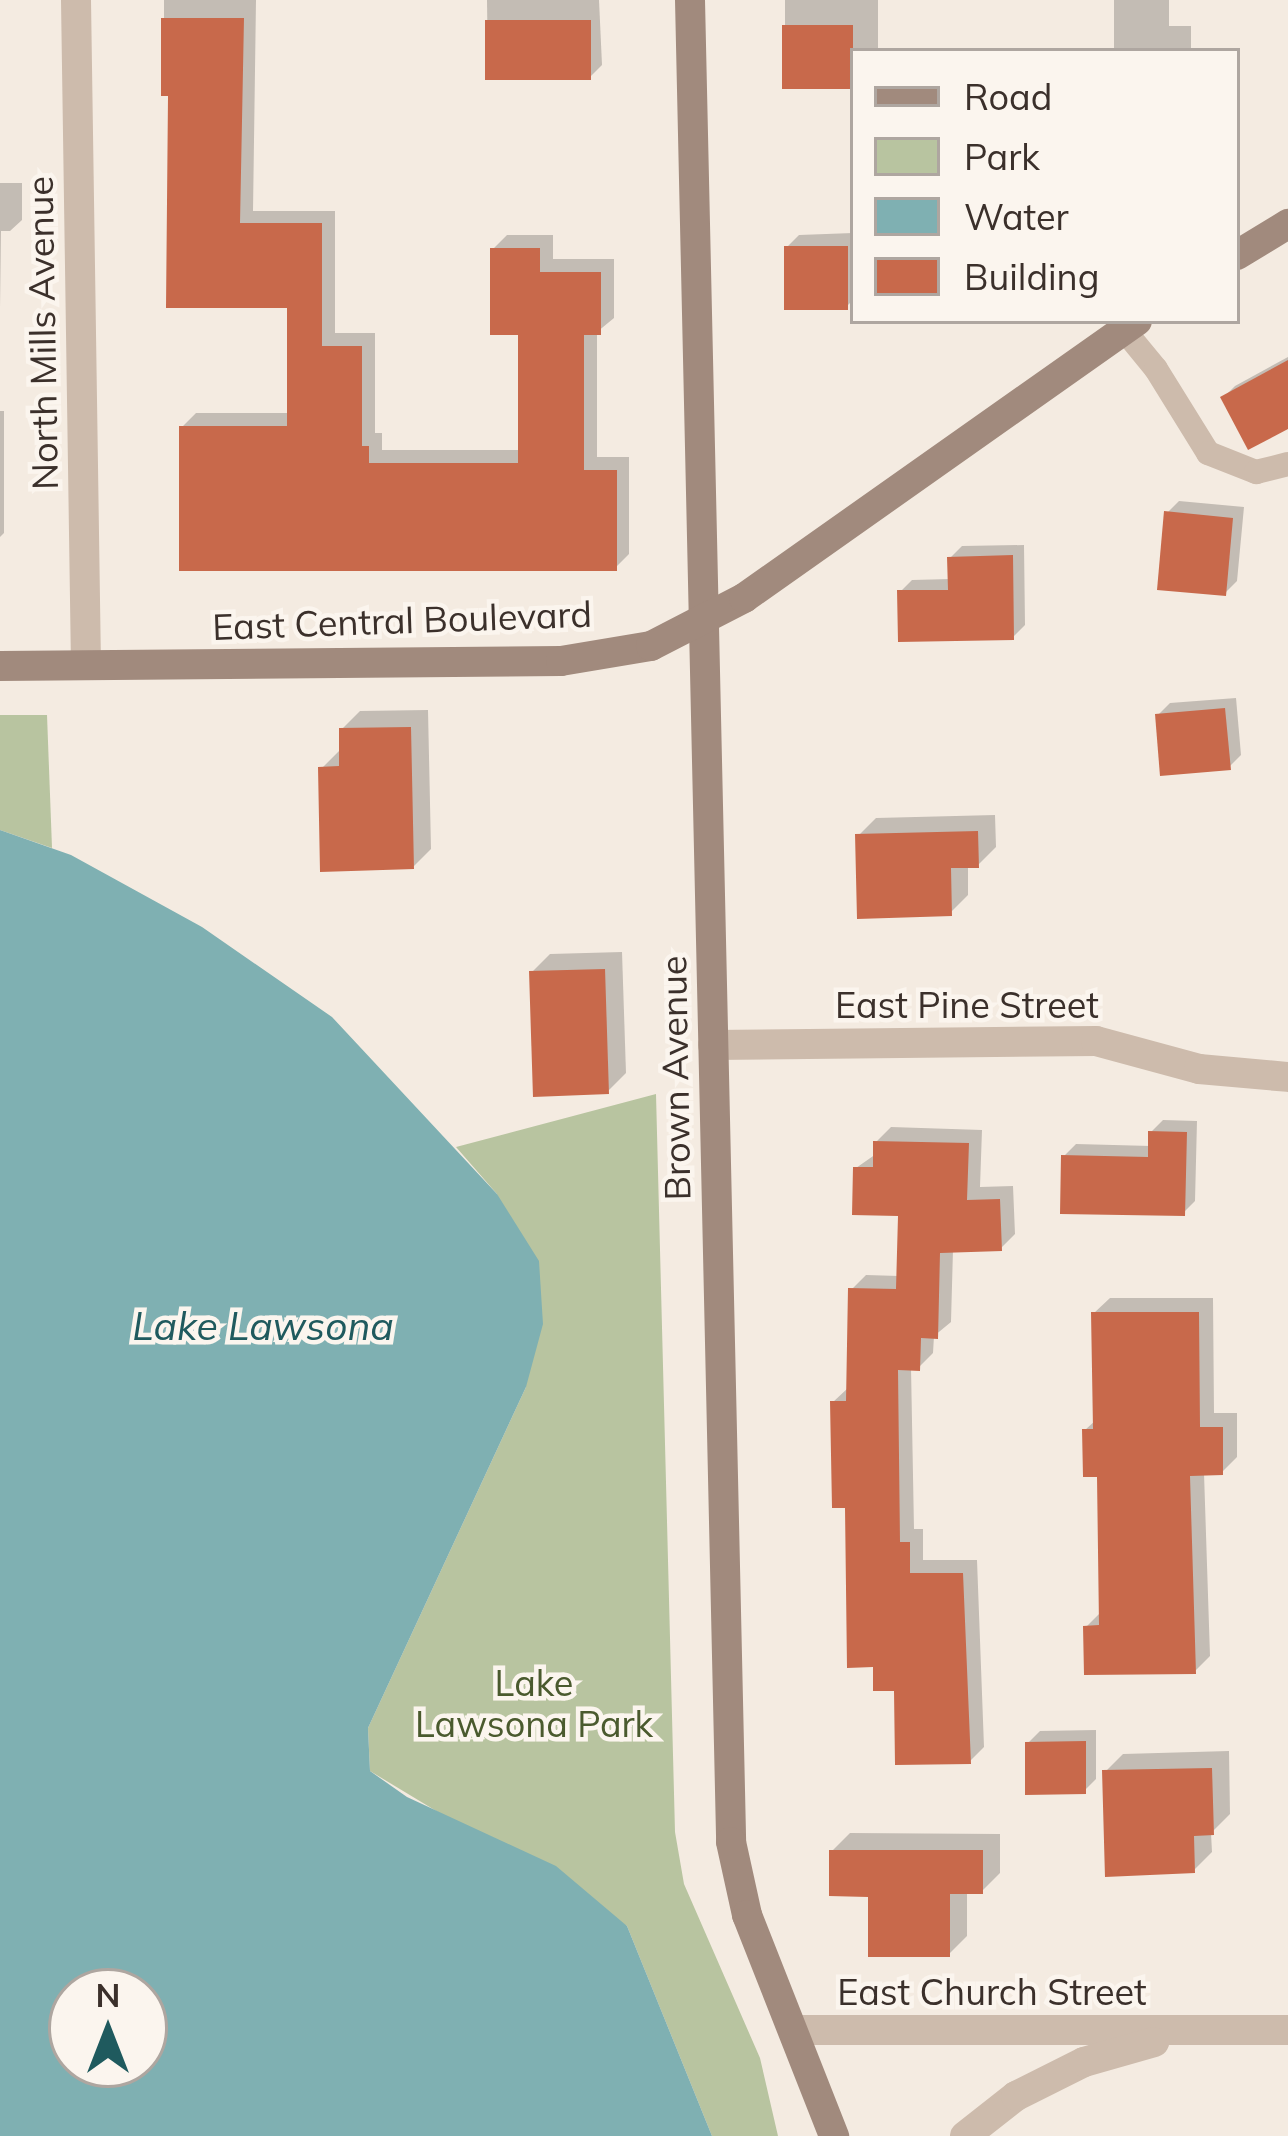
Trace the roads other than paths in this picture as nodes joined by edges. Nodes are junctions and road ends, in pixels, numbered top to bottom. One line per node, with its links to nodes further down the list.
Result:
1 (76, 0): 8 (street, North Mills Avenue)
2 (690, 0): 7 (street, Brown Avenue)
3 (1288, 224): 4 (street)
4 (1240, 253)
5 (1130, 326): 6 (lane); 7 (street, East Central Boulevard)
6 (1288, 464)
7 (702, 623): 8 (street, East Central Boulevard); 10 (street, Brown Avenue)
8 (86, 665): 9 (street, East Central Boulevard)
9 (0, 666)
10 (713, 1045): 11 (street, East Pine Street); 12 (street, Brown Avenue)
11 (1288, 1077)
12 (794, 2030): 14 (street, East Church Street); 15 (street, Brown Avenue)
13 (1288, 2030): 14 (street, East Church Street)
14 (1189, 2032): 16 (street, East Church Street)
15 (834, 2136)
16 (965, 2136)

